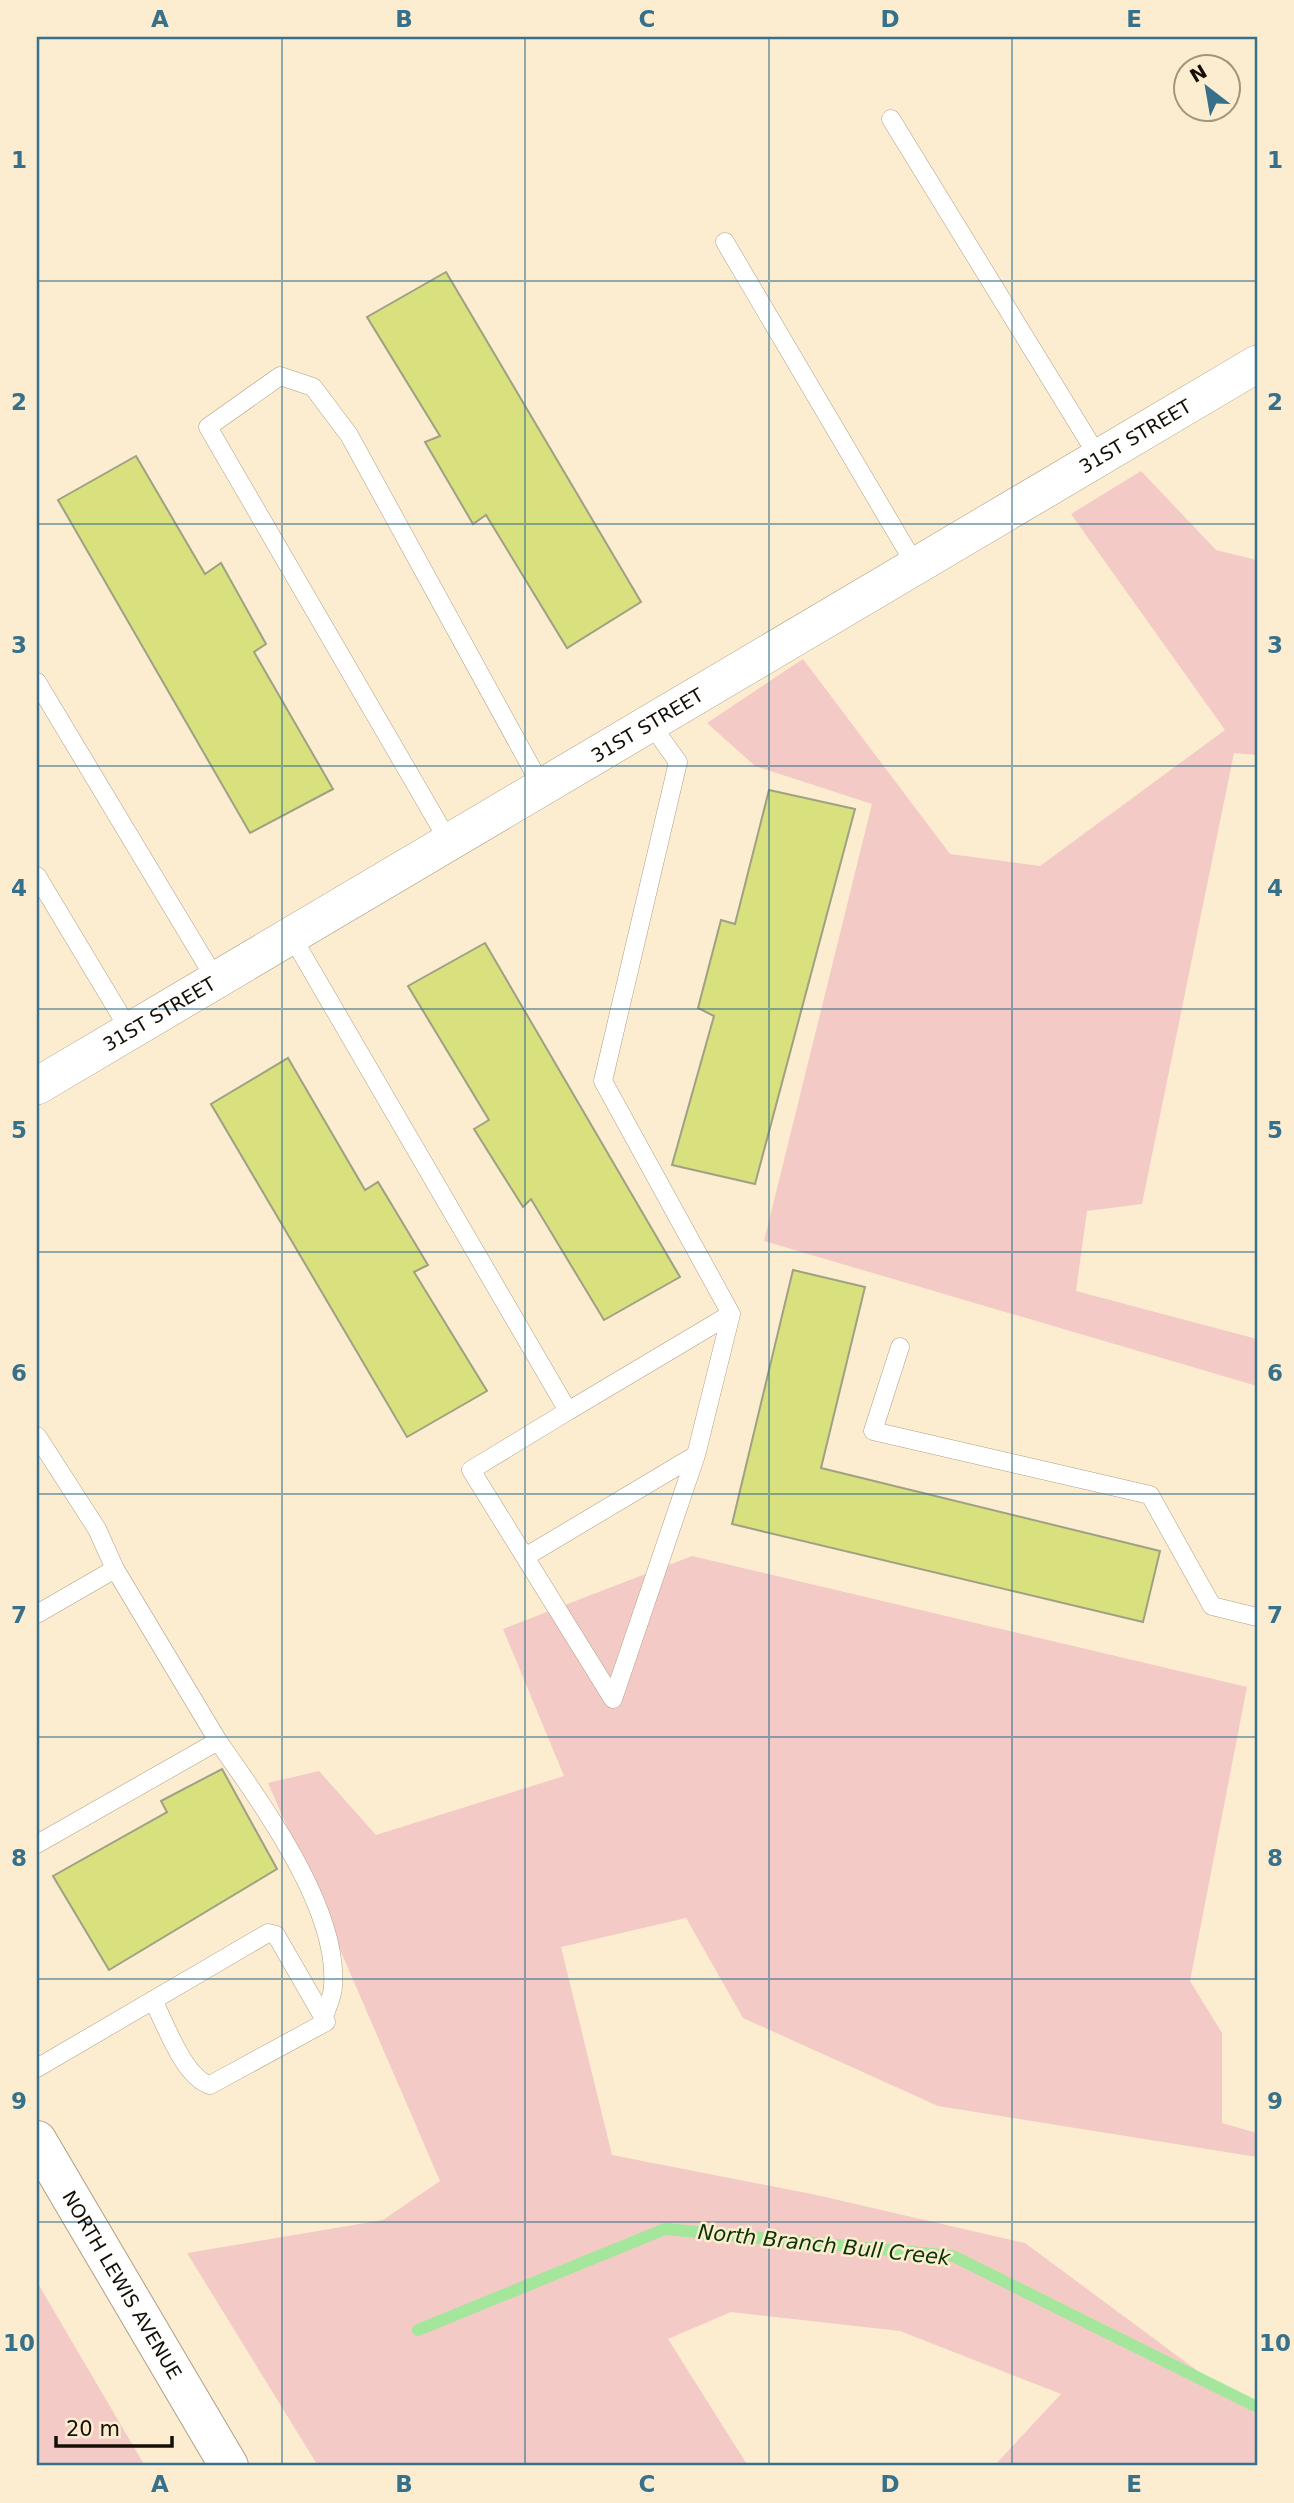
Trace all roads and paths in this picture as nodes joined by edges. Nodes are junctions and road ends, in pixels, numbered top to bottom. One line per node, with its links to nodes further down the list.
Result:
1 (891, 119): 4 (lane)
2 (725, 242): 5 (lane)
3 (1257, 364): 4 (street, 31ST STREET)
4 (1099, 458): 5 (street, 31ST STREET)
5 (916, 566): 7 (street, 31ST STREET)
6 (37, 682): 12 (lane)
7 (650, 723): 8 (street, 31ST STREET); 15 (lane)
8 (542, 787): 9 (street, 31ST STREET); 9 (lane)
9 (449, 842): 11 (street, 31ST STREET)
10 (38, 882): 13 (lane)
11 (291, 935): 12 (street, 31ST STREET); 17 (lane)
12 (216, 980): 13 (street, 31ST STREET)
13 (130, 1031): 14 (street, 31ST STREET)
14 (37, 1086)
15 (731, 1314): 17 (lane); 19 (lane)
16 (901, 1347): 23 (lane)
17 (569, 1411): 20 (lane)
18 (37, 1436): 21 (lane)
19 (696, 1455): 20 (lane); 20 (lane)
20 (525, 1557)
21 (115, 1569): 22 (lane); 24 (lane)
22 (37, 1614)
23 (1257, 1617)
24 (218, 1741): 25 (lane); 27 (lane)
25 (37, 1844)
26 (153, 2000): 27 (lane); 27 (lane); 28 (lane)
27 (324, 2017)
28 (37, 2068)
29 (37, 2140): 30 (main road, NORTH LEWIS AVENUE)
30 (229, 2466)

